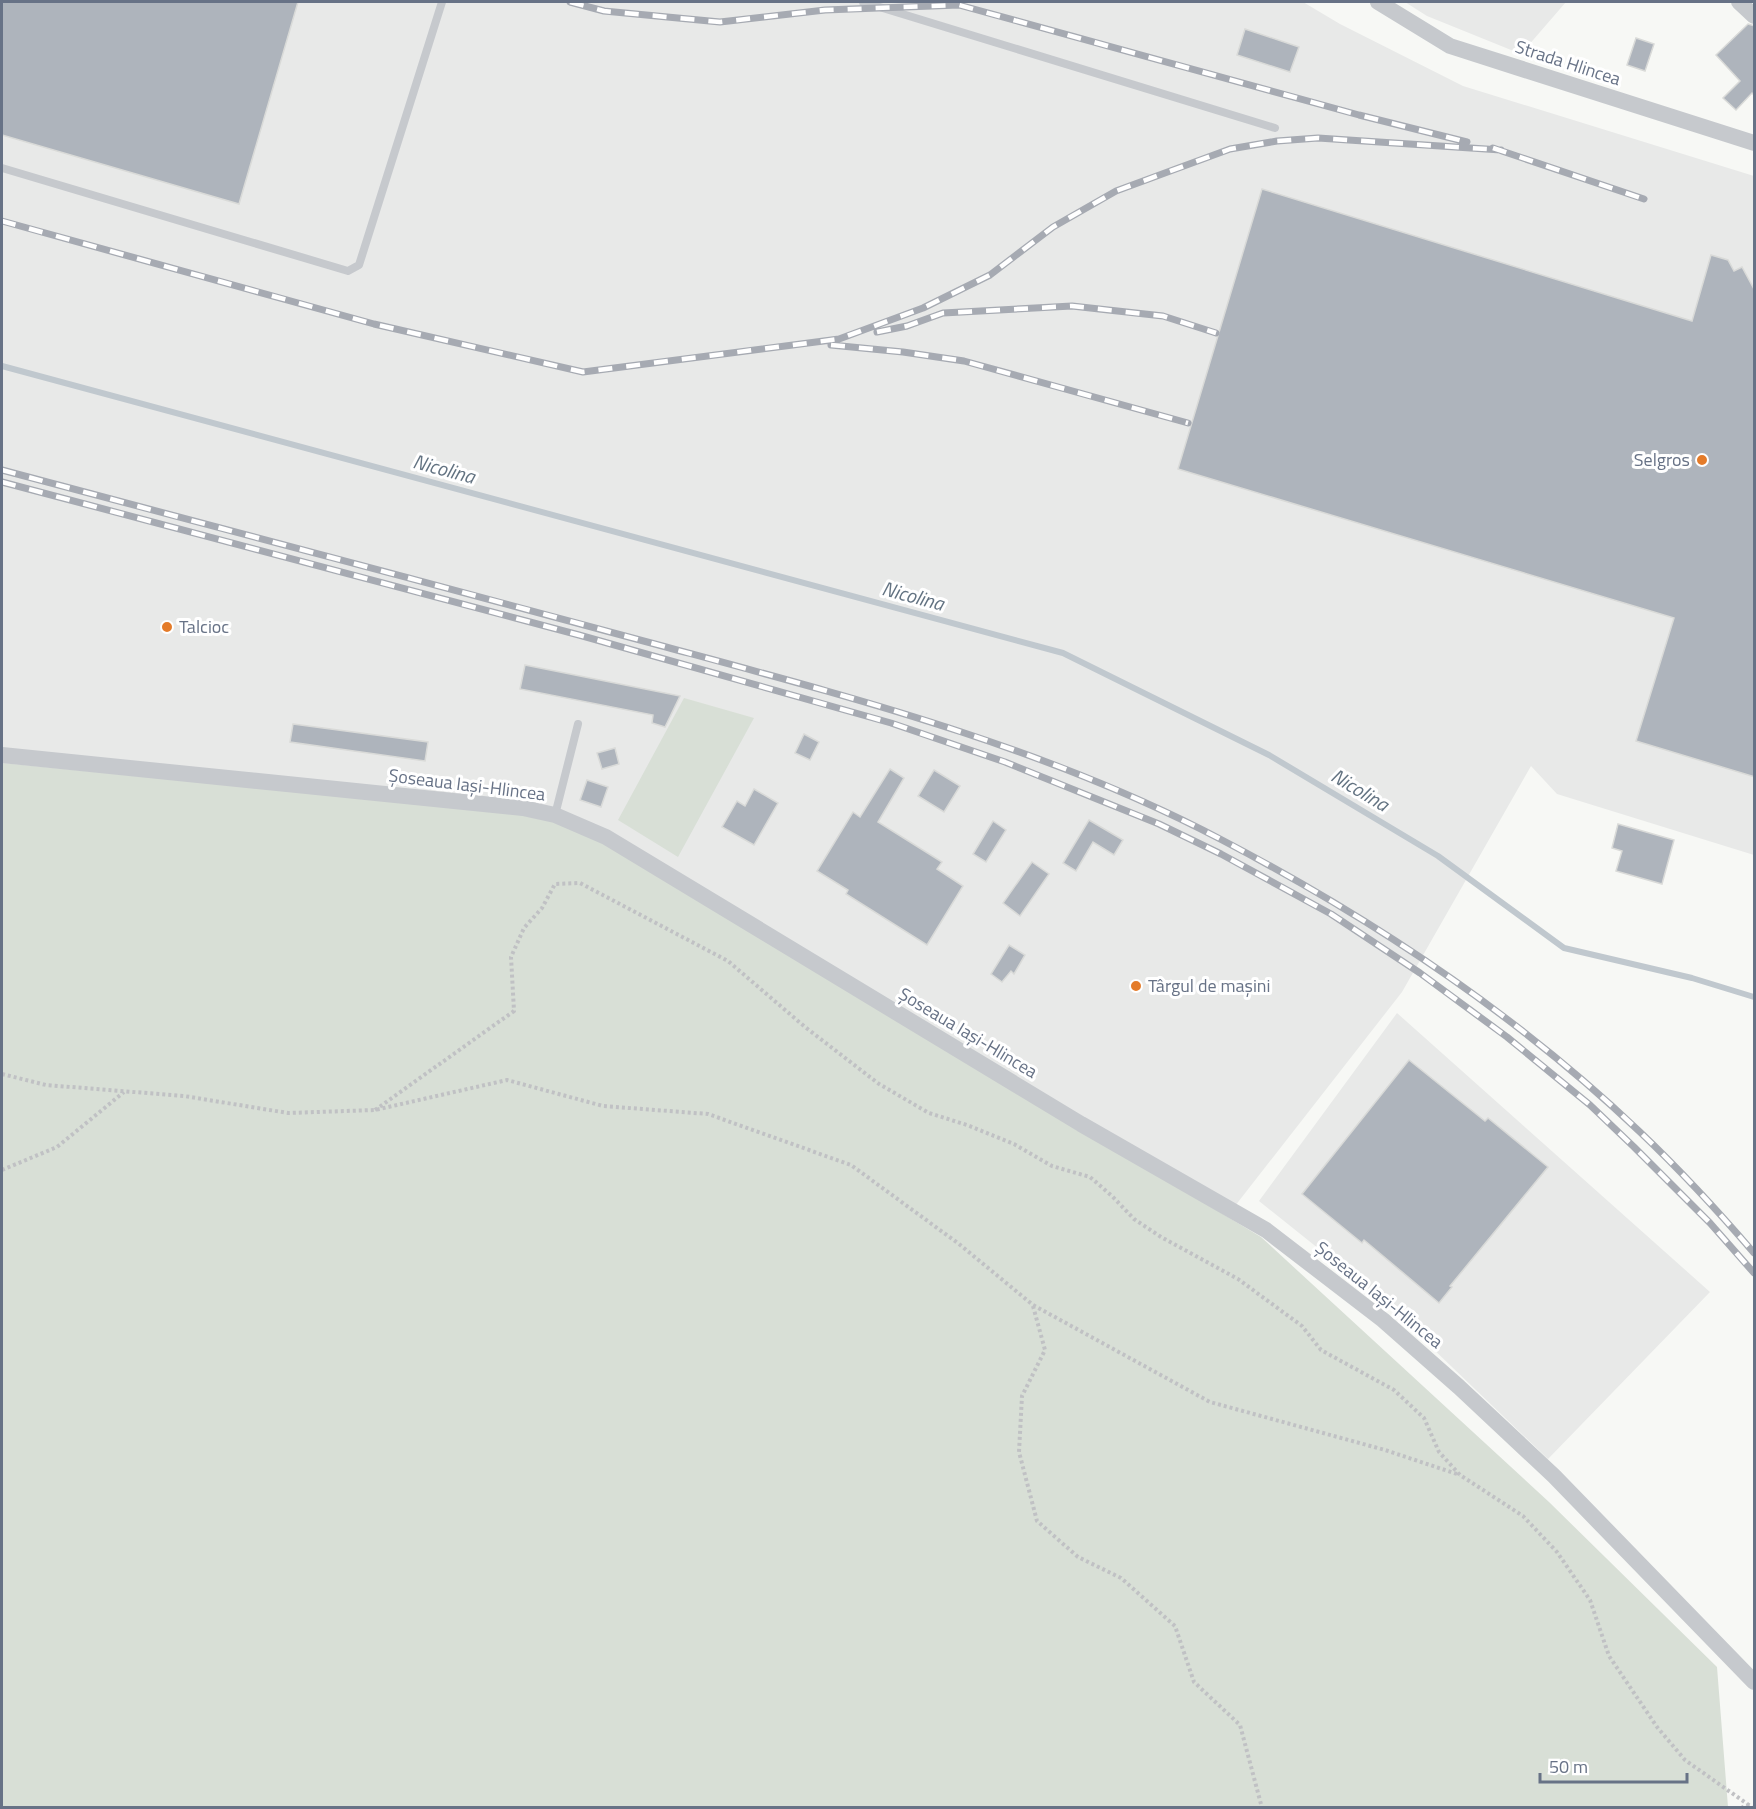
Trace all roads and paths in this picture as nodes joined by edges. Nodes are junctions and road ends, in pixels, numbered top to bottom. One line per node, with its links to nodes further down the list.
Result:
1 (442, 2): 8 (lane)
2 (863, 2): 6 (lane)
3 (1378, 2): 7 (street, Strada Hlincea)
4 (1739, 2): 5 (street)
5 (1755, 16)
6 (1275, 128)
7 (1755, 143)
8 (2, 168)
9 (578, 724): 11 (lane)
10 (2, 755): 11 (street, Șoseaua Iași-Hlincea)
11 (555, 815): 18 (street, Șoseaua Iași-Hlincea)
12 (2, 1074): 13 (path)
13 (124, 1092): 14 (path); 15 (path)
14 (375, 1110): 16 (path); 17 (path)
15 (2, 1170)
16 (1033, 1305): 17 (path); 20 (path)
17 (1460, 1475): 19 (path)
18 (1755, 1682)
19 (1752, 1806): 21 (path)
20 (1262, 1808)
21 (1742, 1808)

